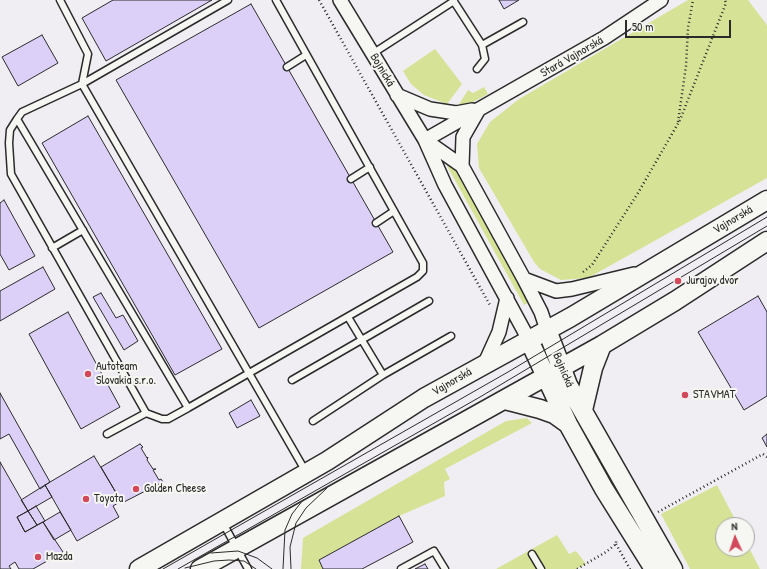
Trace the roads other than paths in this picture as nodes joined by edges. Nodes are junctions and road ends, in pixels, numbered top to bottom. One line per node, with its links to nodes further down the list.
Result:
1 (60, 0): 13 (lane)
2 (228, 0): 13 (lane)
3 (276, 0): 10 (lane)
4 (340, 0): 9 (street, Bojnická)
5 (661, 0): 15 (street, Stará Vajnorská)
6 (454, 1): 8 (lane); 9 (lane)
7 (523, 22): 8 (lane)
8 (482, 45): 12 (lane)
9 (372, 54): 14 (street, Bojnická)
10 (306, 55): 11 (lane); 19 (lane)
11 (287, 67)
12 (476, 70)
13 (82, 84): 16 (lane); 39 (lane)
14 (397, 95): 15 (street, Stará Vajnorská); 17 (street, Bojnická)
15 (479, 109): 17 (street, Stará Vajnorská); 18 (street)
16 (17, 118): 24 (lane); 26 (lane)
17 (425, 140): 18 (street, Bojnická); 29 (street, Bojnická)
18 (462, 166): 28 (street, Bojnická)
19 (370, 167): 20 (lane); 22 (lane)
20 (351, 179)
21 (767, 200): 27 (main road, Vajnorská)
22 (394, 211): 23 (lane); 31 (lane)
23 (376, 223)
24 (83, 230): 26 (lane); 43 (lane)
25 (767, 241): 36 (main road)
26 (52, 248): 45 (lane)
27 (648, 271): 28 (street); 32 (main road, Vajnorská)
28 (524, 279): 32 (street, Bojnická)
29 (507, 298): 35 (street, Bojnická); 37 (street)
30 (429, 301): 34 (lane)
31 (348, 317): 34 (lane); 39 (lane)
32 (547, 330): 35 (main road, Vajnorská); 38 (main road, Bojnická)
33 (451, 336): 40 (lane)
34 (361, 339): 40 (lane); 41 (lane)
35 (529, 340): 37 (main road, Vajnorská); 38 (main road, Bojnická)
36 (602, 345): 38 (main road); 44 (main road)
37 (485, 363): 49 (main road, Vajnorská)
38 (553, 373): 42 (main road); 44 (main road, Bojnická); 47 (main road, Bojnická)
39 (250, 374): 43 (lane); 49 (lane)
40 (383, 375): 46 (lane)
41 (292, 380)
42 (505, 400): 47 (main road); 51 (main road)
43 (188, 408): 45 (lane)
44 (583, 410): 53 (main road, Bojnická)
45 (146, 413): 48 (lane)
46 (313, 421)
47 (568, 424): 53 (main road, Bojnická)
48 (107, 434)
49 (307, 473): 50 (main road, Vajnorská)
50 (221, 521): 51 (lane); 54 (main road, Vajnorská)
51 (237, 548): 55 (main road); 56 (lane)
52 (532, 554): 59 (lane)
53 (653, 555): 60 (main road, Bojnická)
54 (139, 569)
55 (200, 569)
56 (248, 569)
57 (401, 569): 58 (lane)
58 (445, 569)
59 (541, 569)
60 (673, 569)

